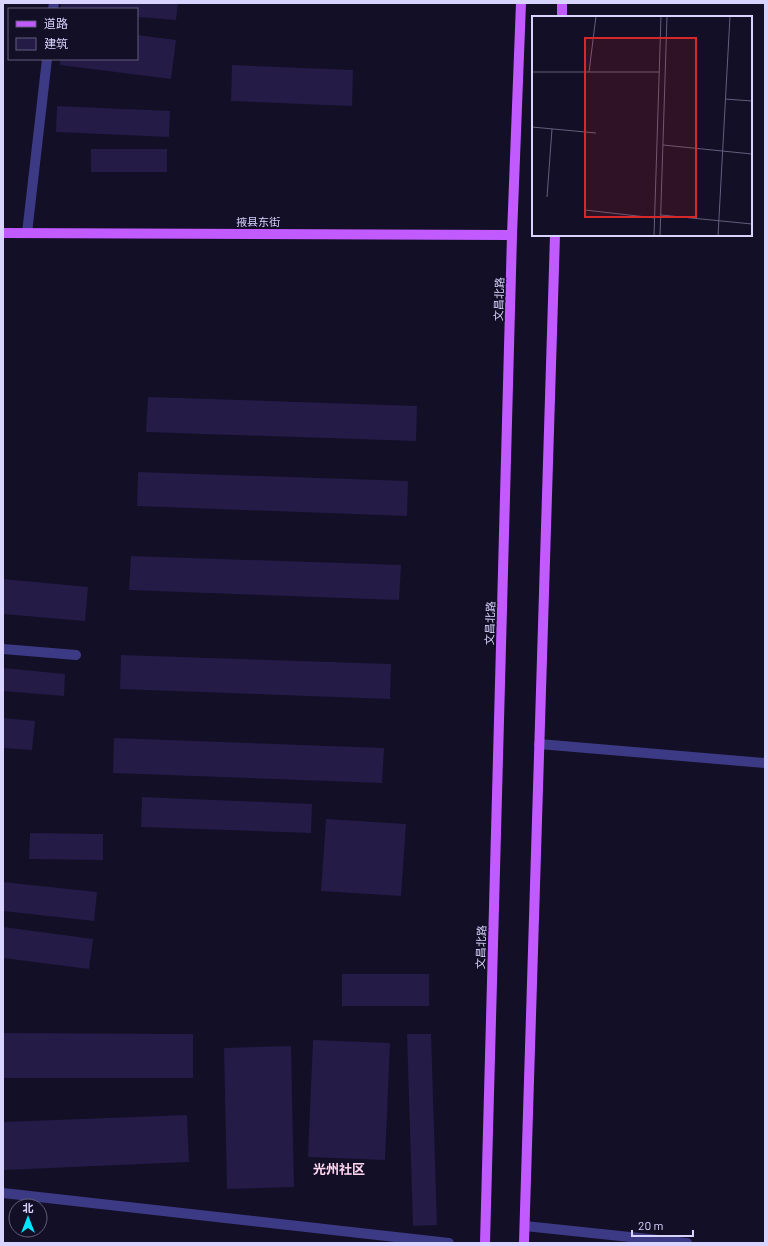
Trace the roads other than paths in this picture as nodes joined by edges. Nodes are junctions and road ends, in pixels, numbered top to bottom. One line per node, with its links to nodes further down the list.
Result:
1 (521, 3): 7 (main road, 文昌北路)
2 (562, 3): 3 (main road)
3 (562, 16)
4 (47, 60): 6 (street)
5 (3, 233): 6 (main road, 掖县东街)
6 (27, 233): 7 (main road, 掖县东街)
7 (512, 235): 16 (main road, 文昌北路)
8 (555, 236): 11 (main road)
9 (3, 649): 10 (street)
10 (76, 655)
11 (539, 744): 12 (street); 14 (main road)
12 (765, 763)
13 (3, 1194): 15 (street)
14 (525, 1226): 17 (main road); 18 (street)
15 (449, 1243)
16 (484, 1243)
17 (524, 1243)
18 (687, 1243)

